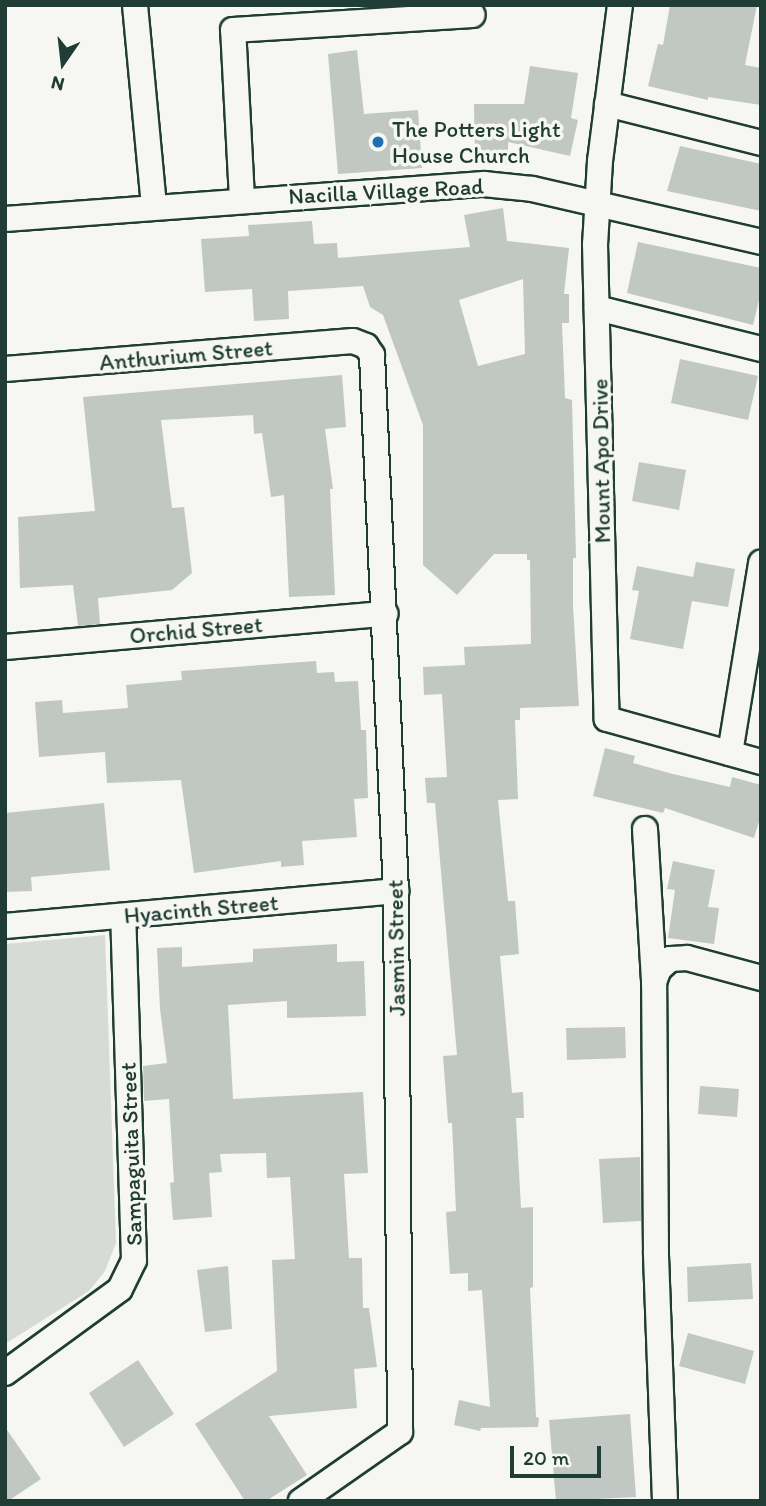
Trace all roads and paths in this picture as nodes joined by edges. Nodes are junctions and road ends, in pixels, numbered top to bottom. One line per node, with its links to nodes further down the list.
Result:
1 (135, 5): 8 (street)
2 (620, 5): 4 (street, Mount Apo Drive)
3 (473, 15): 6 (street)
4 (607, 104): 5 (street); 7 (street, Mount Apo Drive)
5 (761, 143)
6 (242, 199): 7 (street, Nacilla Village Road); 8 (street, Nacilla Village Road)
7 (597, 204): 10 (street, Nacilla Village Road); 11 (street, Mount Apo Drive)
8 (154, 207): 9 (street, Nacilla Village Road)
9 (5, 219)
10 (761, 242)
11 (597, 308): 13 (street); 18 (street, Mount Apo Drive)
12 (366, 346): 14 (street, Anthurium Street); 16 (street, Jasmin Street)
13 (761, 349)
14 (5, 369)
15 (761, 563): 18 (street)
16 (386, 614): 17 (street, Orchid Street); 21 (street, Jasmin Street)
17 (5, 647)
18 (730, 753): 19 (street)
19 (761, 762)
20 (645, 829): 25 (street)
21 (396, 891): 22 (street, Hyacinth Street); 27 (street, Jasmin Street)
22 (123, 916): 23 (street, Hyacinth Street); 26 (street, Sampaguita Street)
23 (5, 926)
24 (761, 978): 25 (street)
25 (654, 982): 28 (street)
26 (5, 1373)
27 (301, 1501)
28 (665, 1501)

